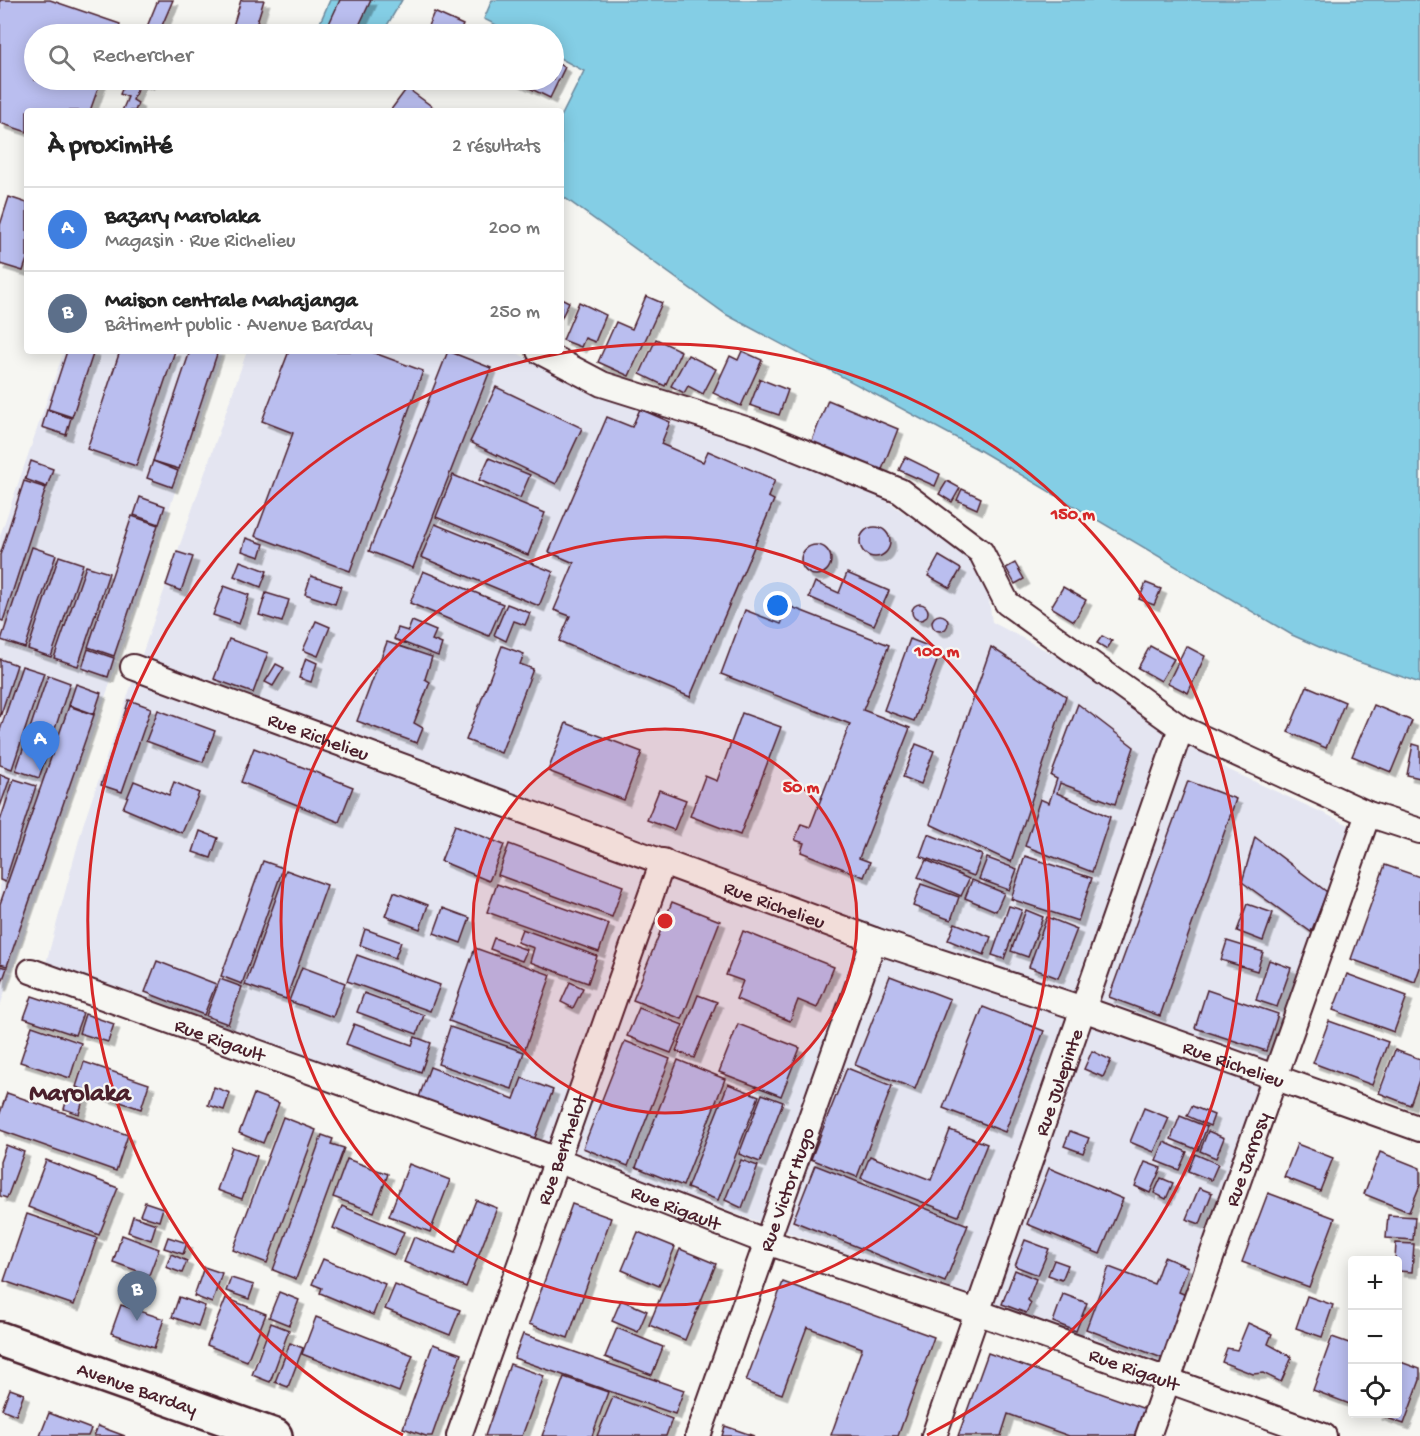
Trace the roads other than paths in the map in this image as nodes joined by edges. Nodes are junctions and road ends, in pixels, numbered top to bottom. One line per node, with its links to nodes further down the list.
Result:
1 (544, 354): 3 (street)
2 (133, 667): 6 (street, Rue Richelieu)
3 (1181, 728): 4 (street); 9 (street, Rue Julepinte)
4 (1368, 814): 5 (street); 10 (street, Rue Jarrosy)
5 (1420, 831)
6 (663, 861): 7 (street, Rue Richelieu); 12 (street, Rue Berthelot)
7 (874, 940): 9 (street, Rue Richelieu); 13 (street, Rue Victor Hugo)
8 (31, 970): 12 (street, Rue Rigault)
9 (1083, 1009): 10 (street, Rue Richelieu); 14 (street, Rue Julepinte)
10 (1275, 1077): 11 (street, Rue Richelieu); 16 (street, Rue Jarrosy)
11 (1420, 1129)
12 (557, 1160): 13 (street, Rue Rigault); 18 (street, Rue Berthelot)
13 (767, 1242): 14 (street, Rue Rigault); 19 (street, Rue Victor Hugo)
14 (977, 1312): 16 (street, Rue Rigault); 20 (street, Rue Julepinte)
15 (0, 1339): 17 (main road, Avenue Barday)
16 (1168, 1380): 21 (street, Rue Jarrosy); 22 (street, Rue Rigault)
17 (275, 1436)
18 (459, 1436)
19 (698, 1436)
20 (934, 1436)
21 (1148, 1436)
22 (1324, 1436)

